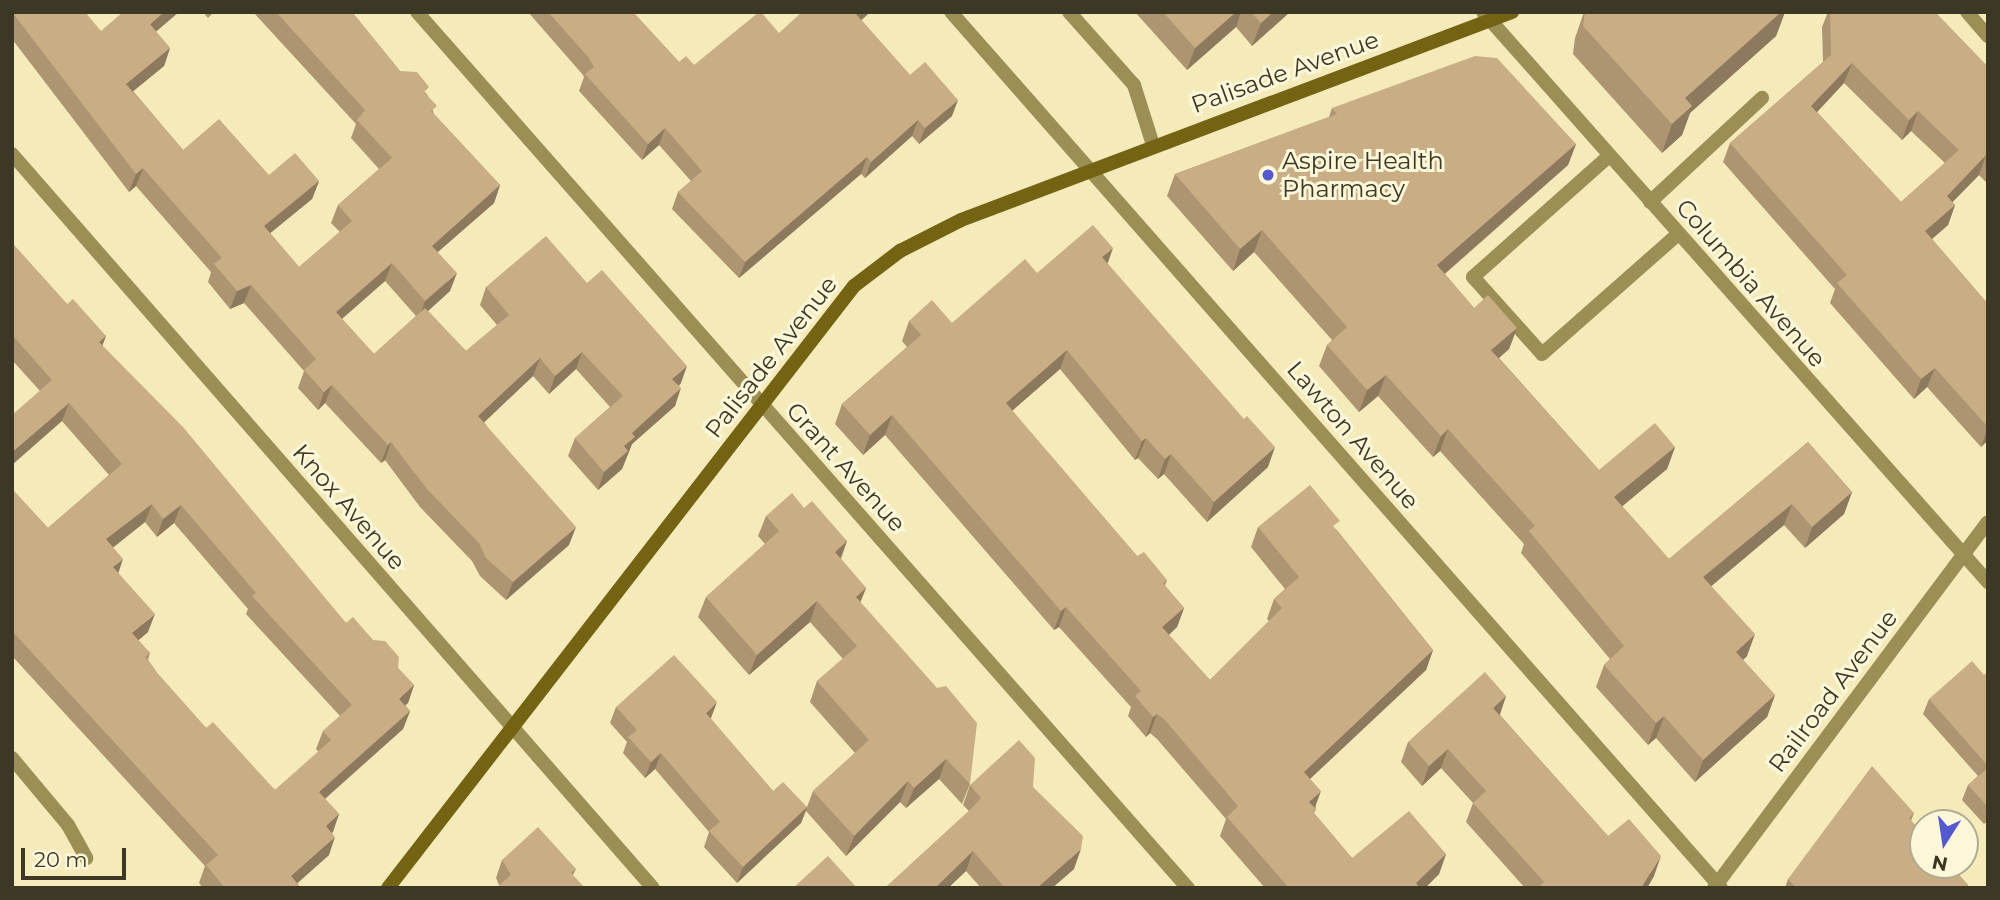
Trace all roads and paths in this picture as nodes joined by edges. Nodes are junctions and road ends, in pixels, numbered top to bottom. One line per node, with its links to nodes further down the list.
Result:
1 (417, 12): 15 (street, Grant Avenue)
2 (951, 12): 12 (street, Lawton Avenue)
3 (1069, 12): 9 (street)
4 (1512, 12): 6 (main road, Palisade Avenue)
5 (1967, 12): 7 (street)
6 (1487, 16): 9 (main road, Palisade Avenue); 11 (street, Columbia Avenue)
7 (1988, 36)
8 (1762, 98): 13 (street)
9 (1153, 145): 12 (main road, Palisade Avenue)
10 (12, 153): 19 (street, Knox Avenue)
11 (1609, 156): 13 (street, Columbia Avenue); 14 (street)
12 (1089, 169): 15 (main road, Palisade Avenue); 22 (street, Lawton Avenue)
13 (1650, 202): 14 (street, Columbia Avenue)
14 (1678, 234): 17 (street, Columbia Avenue)
15 (762, 406): 19 (main road, Palisade Avenue); 25 (street, Grant Avenue)
16 (1988, 522): 17 (street, Railroad Avenue)
17 (1964, 555): 18 (street, Columbia Avenue); 22 (street, Railroad Avenue)
18 (1988, 582)
19 (510, 726): 23 (main road, Palisade Avenue); 24 (street, Knox Avenue)
20 (12, 758): 21 (street)
21 (86, 858)
22 (1718, 886)
23 (388, 888)
24 (653, 888)
25 (1188, 888)

